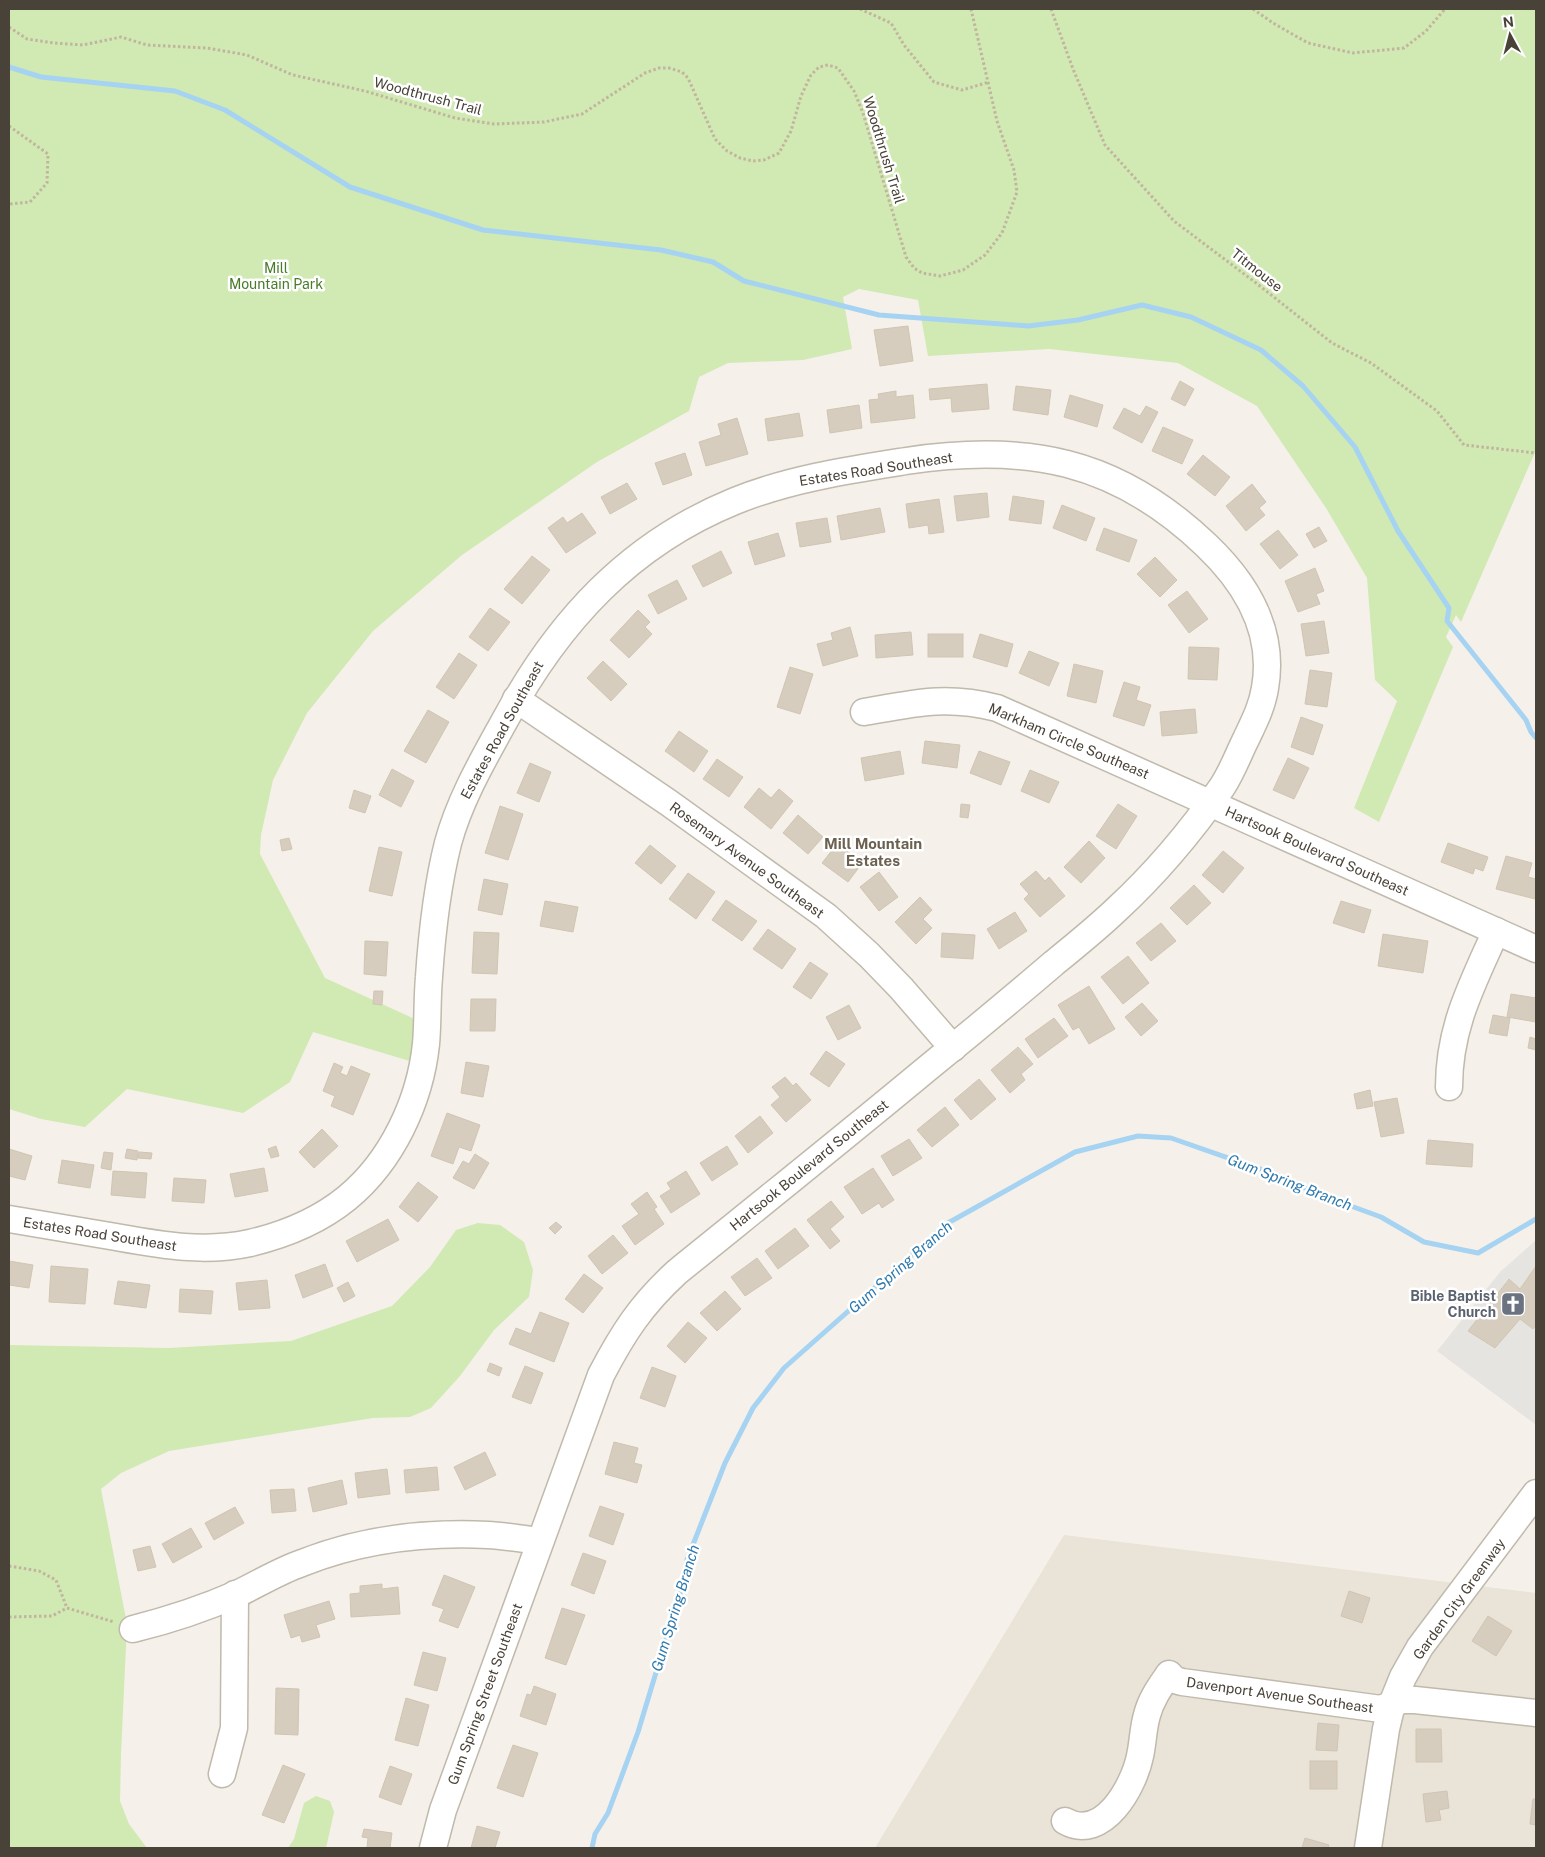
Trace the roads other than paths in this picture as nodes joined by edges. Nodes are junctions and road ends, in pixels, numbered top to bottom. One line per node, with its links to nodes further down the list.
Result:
1 (516, 699): 3 (street, Estates Road Southeast); 6 (street, Rosemary Avenue Southeast); 8 (street, Estates Road Southeast)
2 (864, 712): 3 (street, Markham Circle Southeast)
3 (1210, 803): 4 (street, Hartsook Boulevard Southeast); 6 (street, Hartsook Boulevard Southeast)
4 (1496, 931): 5 (street, Hartsook Boulevard Southeast); 7 (street)
5 (1536, 949)
6 (953, 1048): 10 (street, Hartsook Boulevard Southeast)
7 (1449, 1087)
8 (9, 1219)
9 (1536, 1493): 13 (street)
10 (540, 1541): 11 (street); 17 (street, Gum Spring Street Southeast)
11 (235, 1594): 12 (street); 15 (street)
12 (133, 1629)
13 (1392, 1704): 14 (street, Davenport Avenue Southeast); 16 (street, Davenport Avenue Southeast); 18 (street)
14 (1536, 1713)
15 (222, 1774)
16 (1065, 1821)
17 (433, 1848)
18 (1368, 1848)

